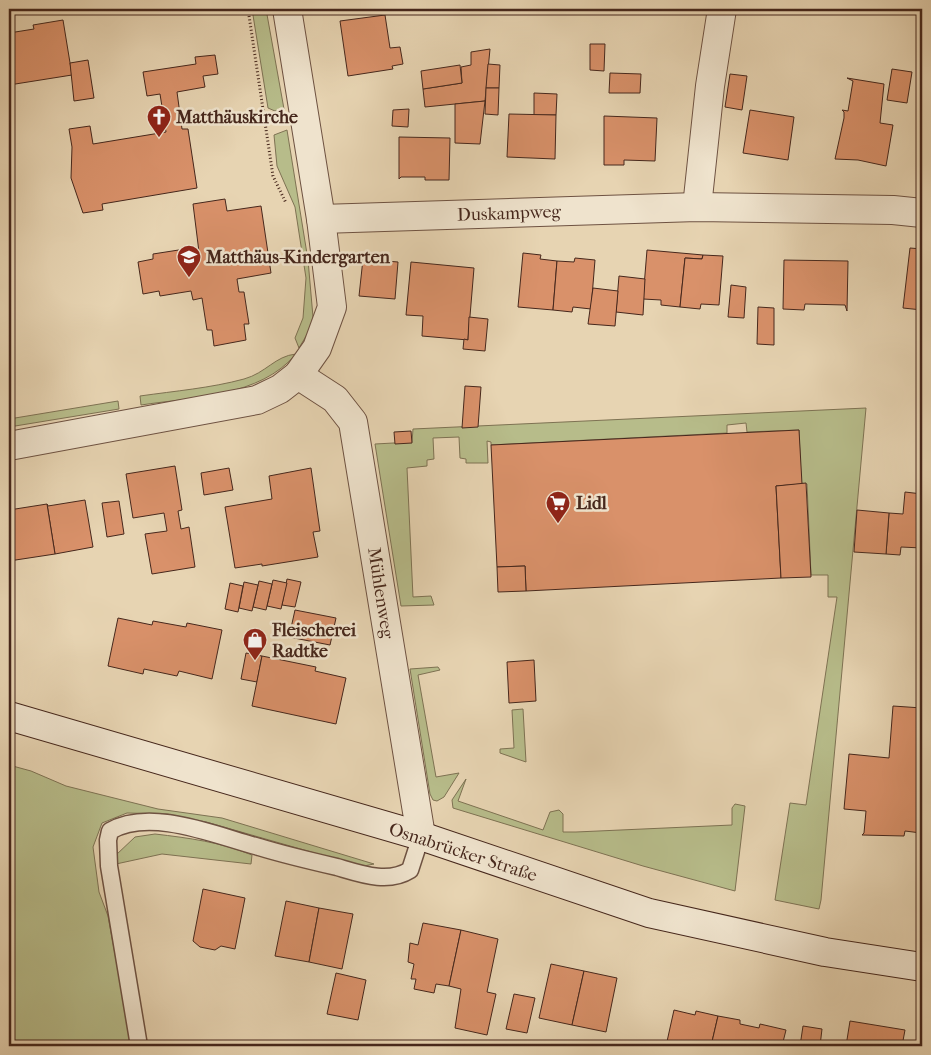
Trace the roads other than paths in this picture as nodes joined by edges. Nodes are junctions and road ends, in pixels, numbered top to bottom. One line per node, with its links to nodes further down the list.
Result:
1 (287, 9): 5 (street)
2 (722, 9): 3 (street)
3 (697, 207): 4 (street, Duskampweg); 5 (street, Duskampweg)
4 (922, 213)
5 (321, 219): 6 (street)
6 (298, 375): 7 (street); 9 (street, Mühlenweg)
7 (9, 446)
8 (9, 716): 9 (street, Osnabrücker Straße)
9 (421, 836): 10 (street, Osnabrücker Straße); 11 (lane)
10 (922, 967)
11 (140, 1046)

